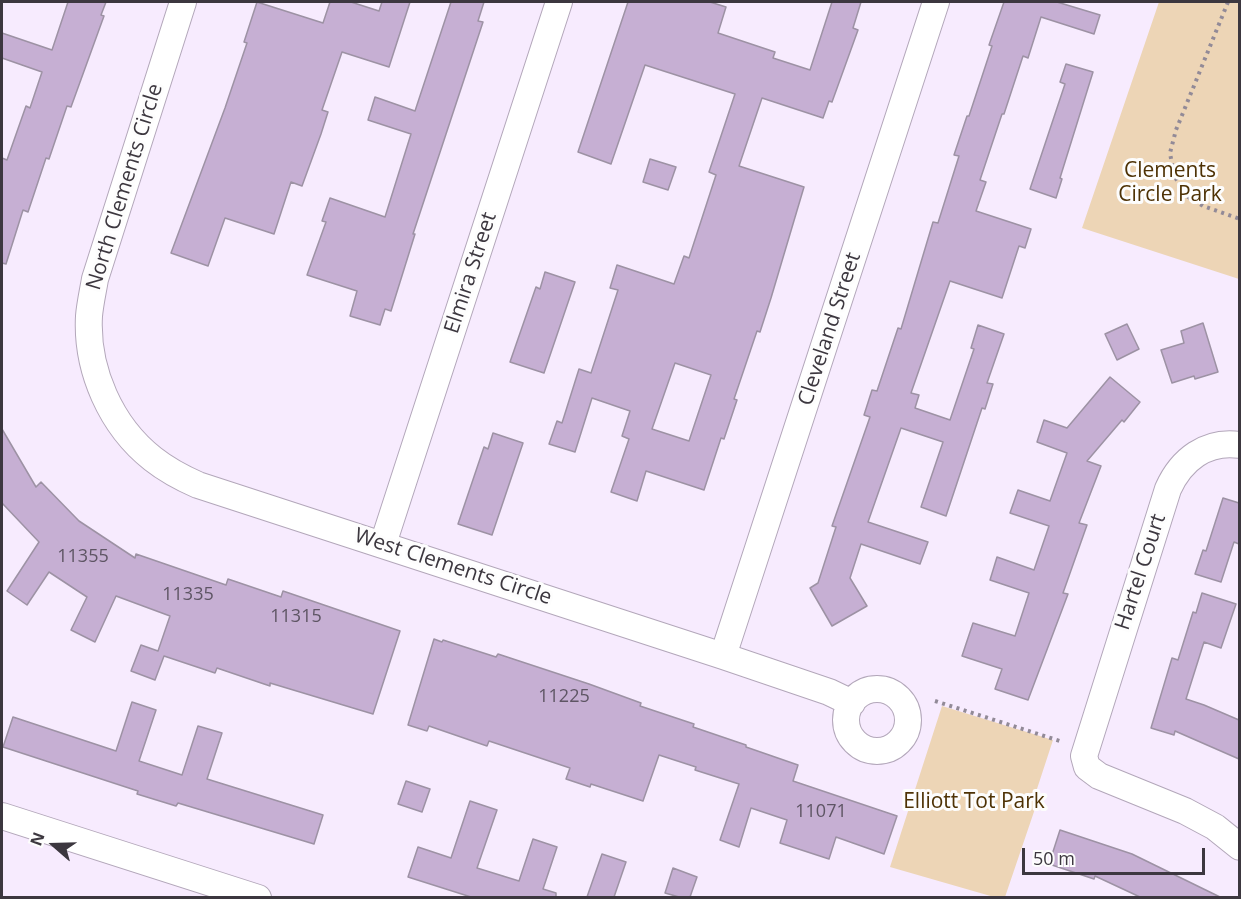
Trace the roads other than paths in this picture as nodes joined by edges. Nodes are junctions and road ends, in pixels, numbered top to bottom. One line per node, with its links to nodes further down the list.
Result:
1 (183, 2): 4 (street, North Clements Circle)
2 (559, 2): 6 (street, Elmira Street)
3 (936, 2): 7 (street, Cleveland Street)
4 (97, 375): 6 (street, West Clements Circle)
5 (1239, 446): 10 (street, Hartel Court)
6 (383, 544): 7 (street, West Clements Circle)
7 (723, 656): 8 (street, West Clements Circle)
8 (852, 703)
9 (2, 816): 11 (street)
10 (1239, 847)
11 (258, 897)

